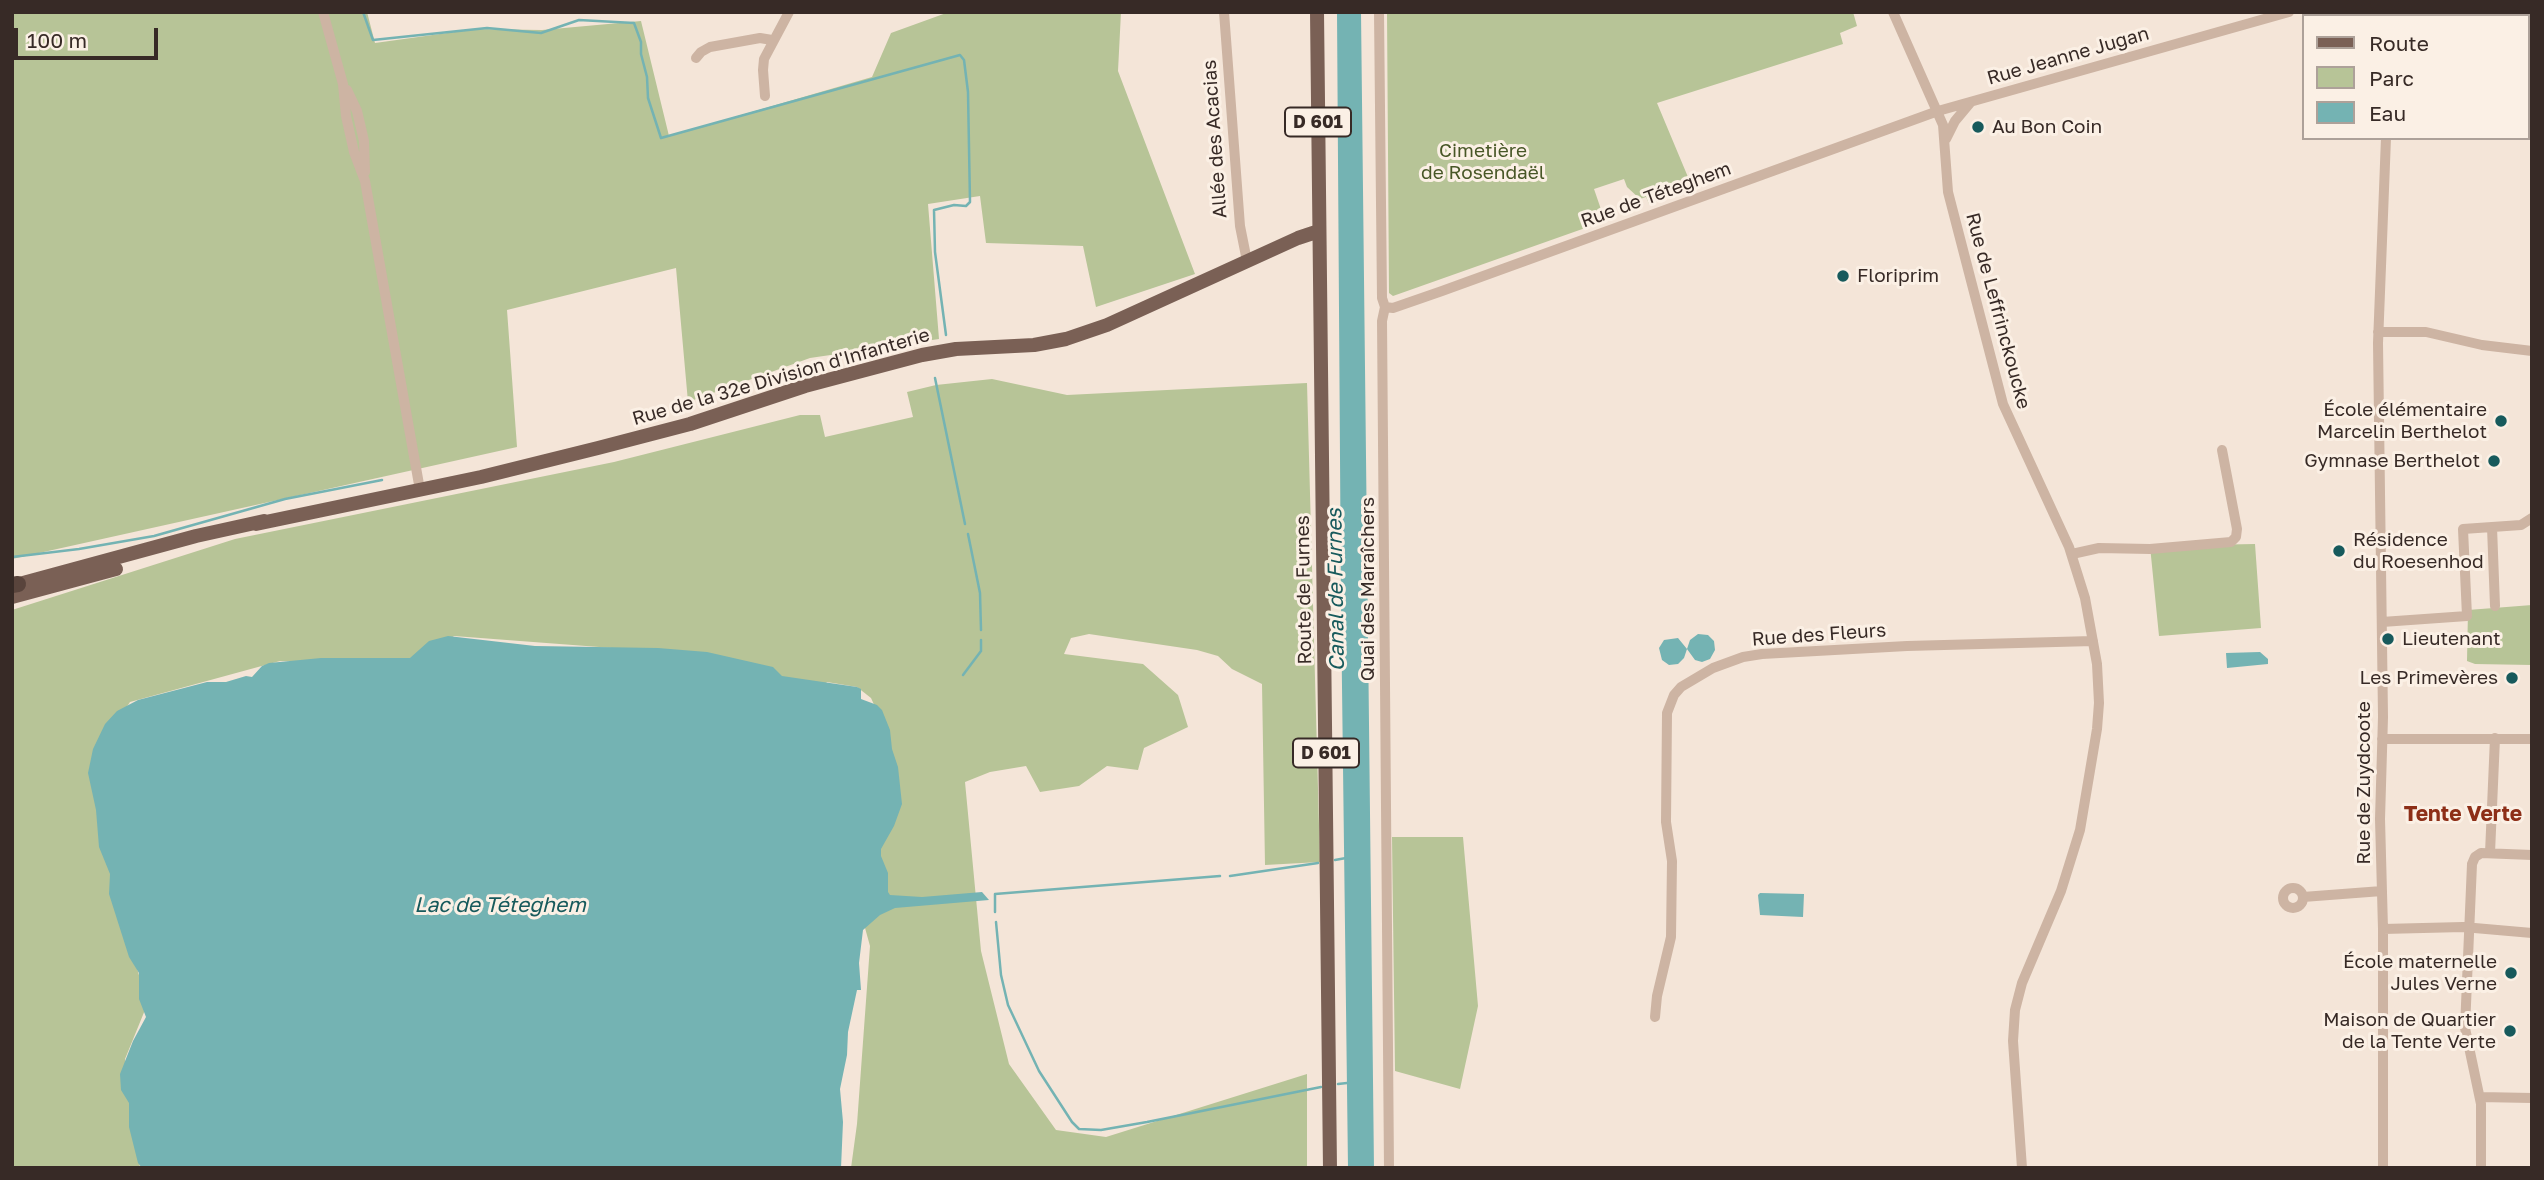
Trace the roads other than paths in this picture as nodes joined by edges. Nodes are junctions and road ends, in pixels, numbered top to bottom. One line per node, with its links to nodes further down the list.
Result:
1 (323, 12): 21 (street)
2 (789, 12): 8 (street)
3 (1224, 12): 16 (street, Allée des Acacias)
4 (1317, 12): 15 (main road, Route de Furnes / D 601)
5 (1379, 12): 17 (street, Quai des Maraîchers)
6 (1893, 12): 12 (street, Rue de Leffrinckoucke)
7 (2289, 12): 11 (street, Rue Jeanne Jugan)
8 (772, 40): 9 (street); 10 (street)
9 (696, 58)
10 (765, 96)
11 (1971, 102): 12 (street, Rue Jeanne Jugan); 14 (street)
12 (1938, 111): 14 (street, Rue de Leffrinckoucke); 17 (street, Rue de Téteghem)
13 (2386, 140): 18 (street, Rue de Zuydcoote)
14 (1944, 148): 24 (street, Rue de Leffrinckoucke)
15 (1319, 231): 16 (main road, Rue de la 32e Division d'Infanterie); 43 (main road, Route de Furnes / D 601)
16 (1247, 261): 21 (main road, Rue de la 32e Division d'Infanterie)
17 (1385, 307): 44 (street, Quai des Maraîchers)
18 (2378, 332): 19 (street); 27 (street, Rue de Zuydcoote)
19 (2532, 351)
20 (2222, 450): 24 (street)
21 (420, 486): 25 (main road, Rue de la 32e Division d'Infanterie)
22 (2532, 518): 23 (street)
23 (2492, 527): 26 (street); 27 (street)
24 (2071, 554): 28 (street, Rue de Leffrinckoucke)
25 (14, 588)
26 (2495, 606)
27 (2382, 622): 30 (street, Rue de Zuydcoote)
28 (2093, 641): 39 (street, Rue des Fleurs); 45 (street, Rue de Leffrinckoucke)
29 (2495, 738): 30 (street); 31 (street); 32 (street)
30 (2382, 739): 34 (street, Rue de Zuydcoote)
31 (2532, 739)
32 (2490, 853): 33 (street); 36 (street)
33 (2532, 855)
34 (2382, 891): 35 (street); 37 (street, Rue de Zuydcoote)
35 (2303, 897)
36 (2469, 928): 37 (street); 38 (street); 40 (street)
37 (2383, 929): 42 (street, Rue de Zuydcoote)
38 (2532, 933)
39 (1656, 1017)
40 (2480, 1097): 41 (street); 48 (street)
41 (2532, 1098)
42 (2383, 1134): 46 (street, Rue de Zuydcoote); 47 (street, Rue de Zuydcoote)
43 (1330, 1168)
44 (1389, 1168)
45 (2022, 1168)
46 (2375, 1168)
47 (2383, 1168)
48 (2482, 1168)

